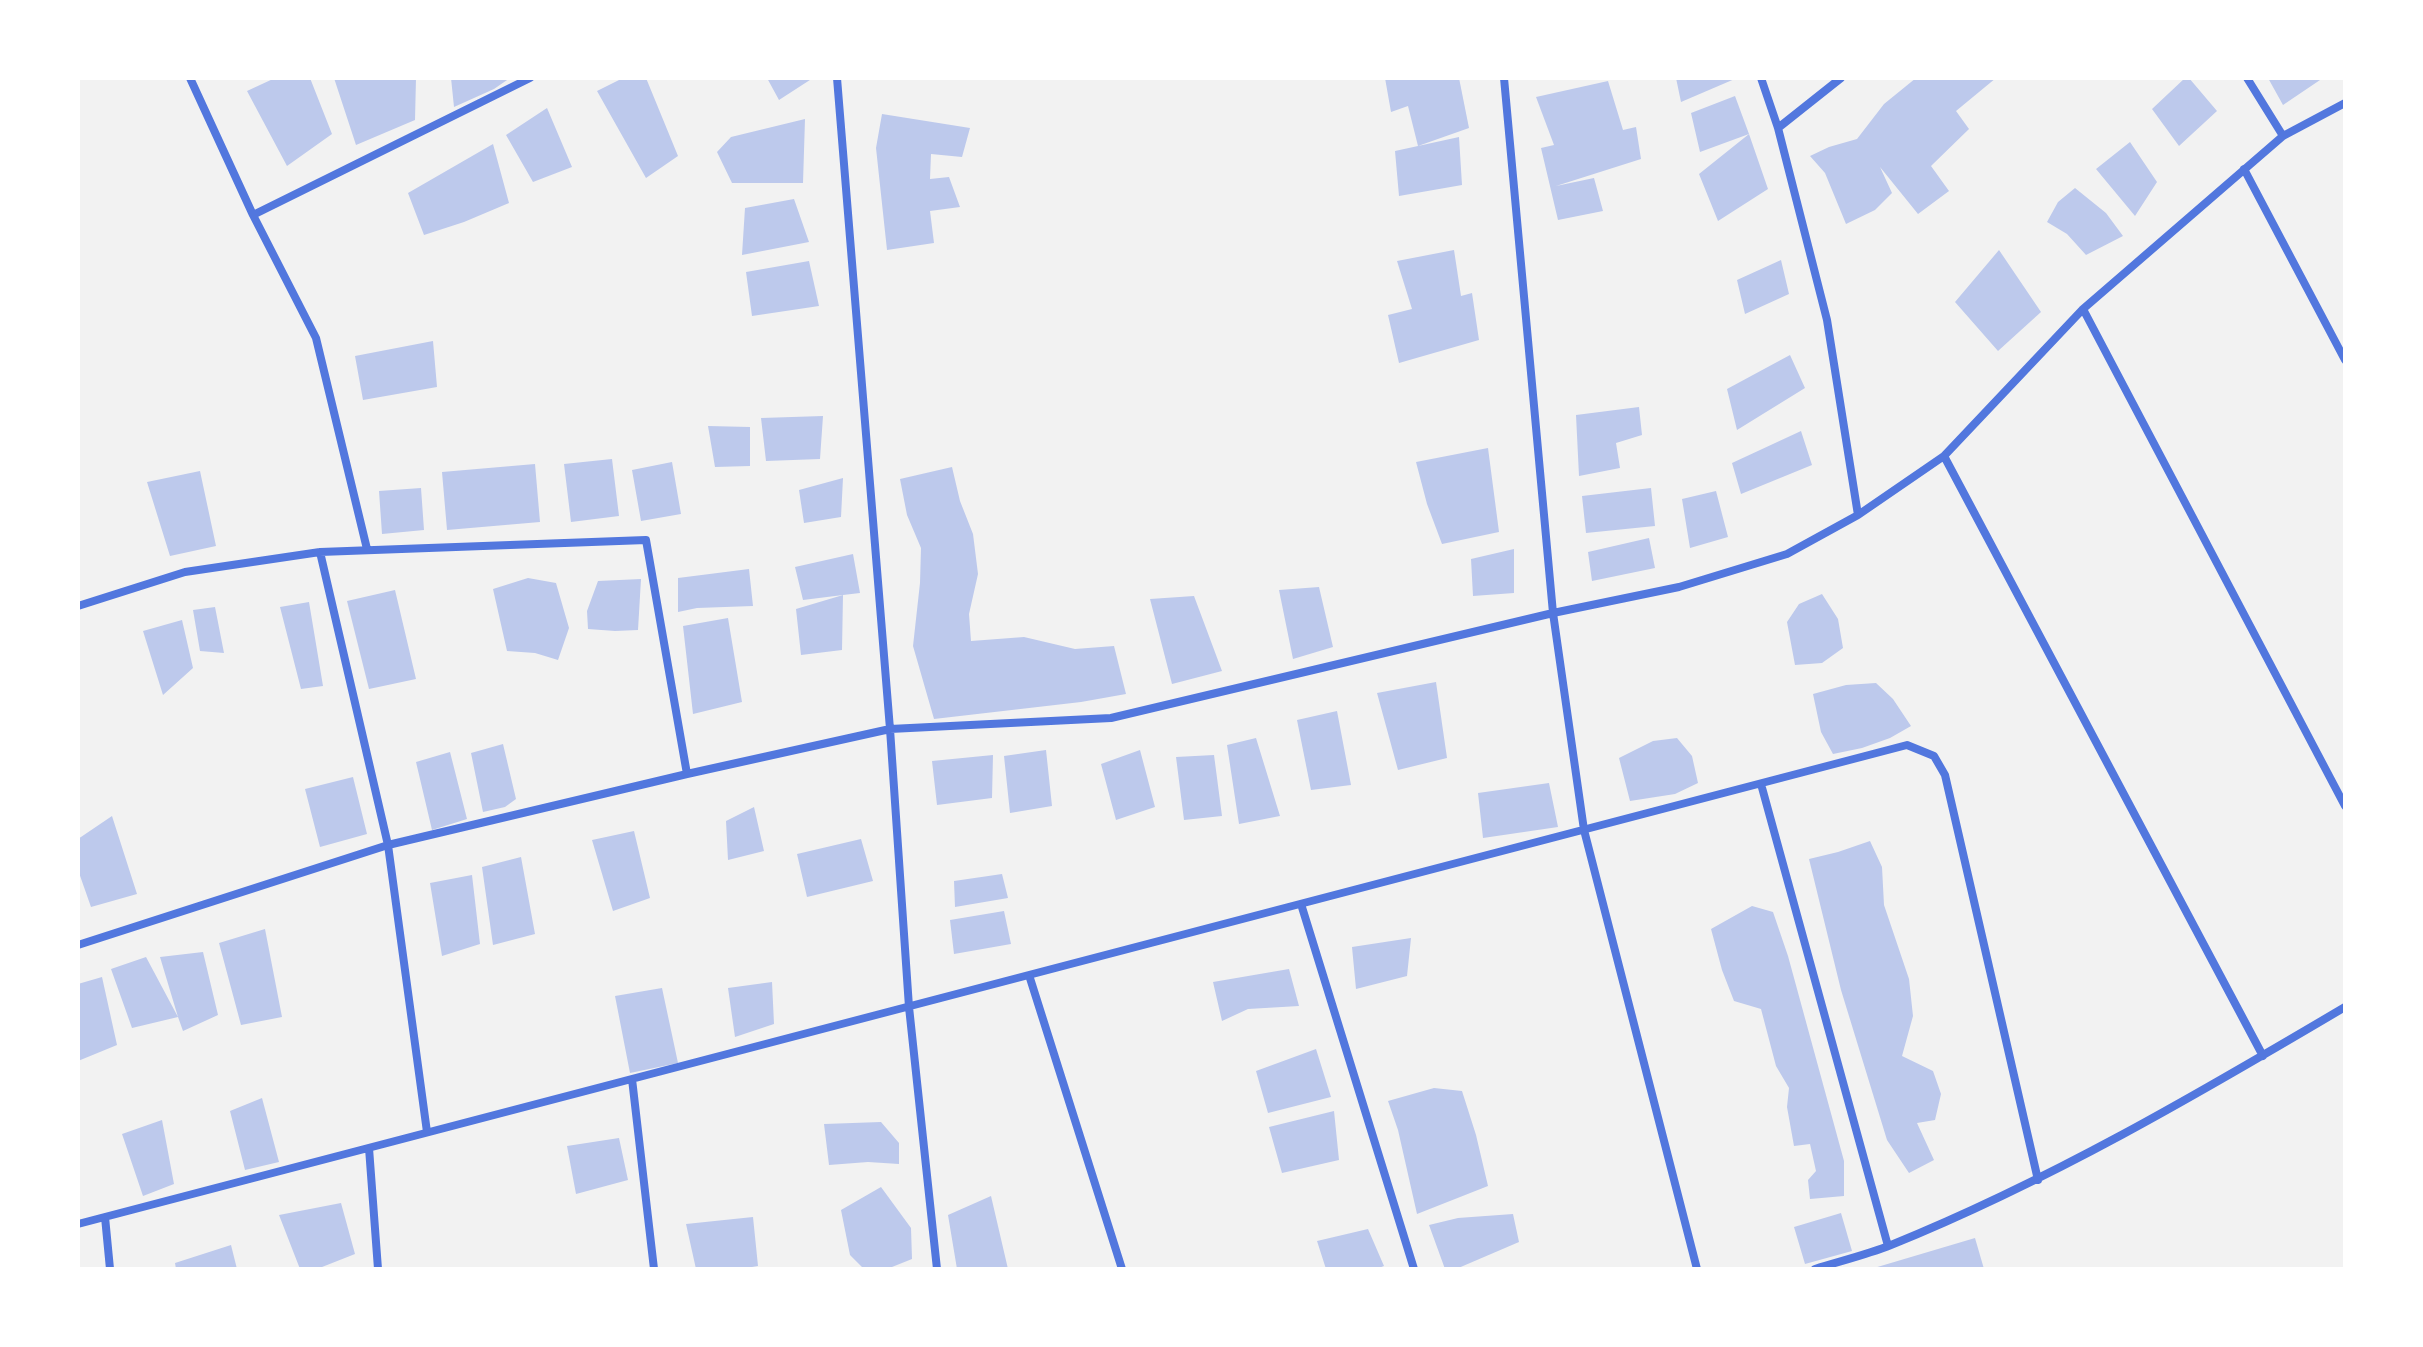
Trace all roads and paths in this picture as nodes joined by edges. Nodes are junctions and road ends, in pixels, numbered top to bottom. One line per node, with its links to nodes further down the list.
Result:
1 (190, 78): 12 (street)
2 (530, 78): 12 (street)
3 (837, 78): 21 (street)
4 (1504, 78): 20 (street)
5 (1761, 78): 9 (street)
6 (1841, 78): 9 (street)
7 (2247, 78): 10 (street)
8 (2345, 103): 10 (street)
9 (1778, 128): 16 (street)
10 (2283, 136): 11 (street)
11 (2244, 169): 13 (street); 14 (street)
12 (253, 215): 17 (street)
13 (2083, 309): 15 (street); 24 (street)
14 (2345, 360)
15 (1944, 456): 16 (street); 32 (street)
16 (1858, 515): 20 (street)
17 (367, 549): 18 (street); 22 (street)
18 (320, 552): 19 (street); 26 (street)
19 (78, 606)
20 (1553, 613): 21 (street); 25 (street)
21 (890, 729): 22 (street); 30 (street)
22 (687, 774): 26 (street)
23 (1761, 784): 25 (street); 36 (street); 39 (street)
24 (2345, 806)
25 (1584, 830): 27 (street); 46 (street)
26 (388, 845): 28 (street); 34 (street)
27 (1301, 904): 29 (street); 45 (street)
28 (78, 945)
29 (1029, 975): 30 (street); 44 (street)
30 (909, 1007): 33 (street); 43 (street)
31 (2345, 1007): 32 (street)
32 (2263, 1056): 36 (street)
33 (632, 1079): 34 (street); 42 (street)
34 (427, 1132): 35 (street)
35 (369, 1148): 37 (street); 41 (street)
36 (2038, 1180): 39 (street)
37 (105, 1217): 38 (street); 40 (street)
38 (78, 1224)
39 (1888, 1246): 47 (street)
40 (110, 1269)
41 (378, 1269)
42 (654, 1269)
43 (937, 1269)
44 (1122, 1269)
45 (1414, 1269)
46 (1697, 1269)
47 (1815, 1269)

